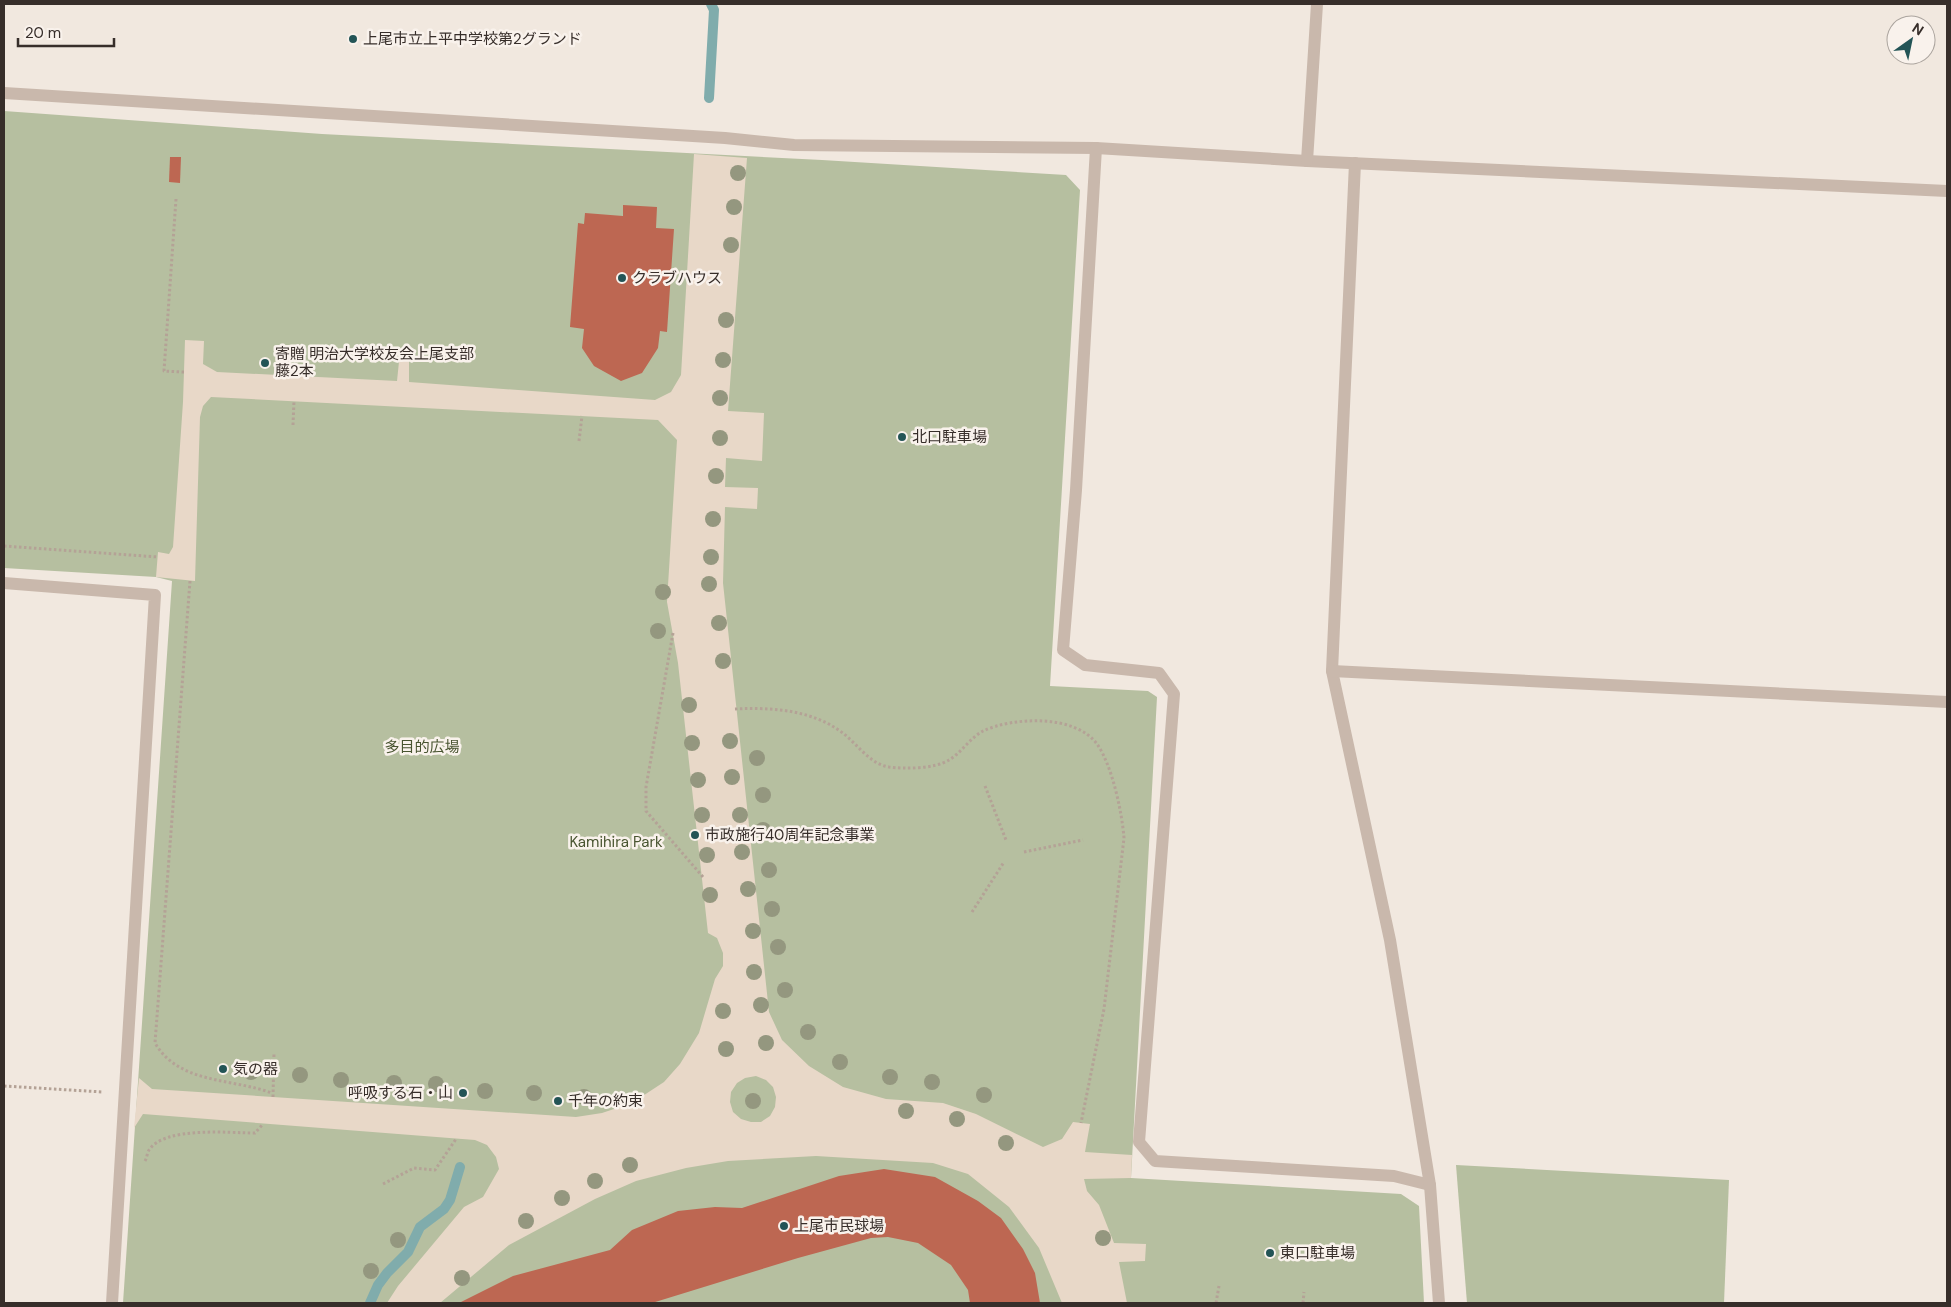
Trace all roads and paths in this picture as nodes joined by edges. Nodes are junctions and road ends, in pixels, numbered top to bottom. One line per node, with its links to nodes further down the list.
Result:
1 (1317, 4): 4 (street)
2 (4, 93): 3 (street)
3 (1096, 148): 4 (street); 36 (street)
4 (1306, 162): 5 (street)
5 (1355, 163): 6 (street); 18 (street)
6 (1947, 191)
7 (176, 199): 8 (path)
8 (184, 372)
9 (294, 401): 11 (path)
10 (582, 416): 12 (path)
11 (293, 425)
12 (579, 441)
13 (4, 546): 14 (path)
14 (158, 557)
15 (190, 581): 28 (path)
16 (4, 583): 30 (street)
17 (673, 633): 26 (path)
18 (1332, 671): 19 (street); 36 (street)
19 (1947, 702)
20 (735, 709): 31 (path)
21 (985, 786): 22 (path)
22 (1006, 840)
23 (1083, 840): 24 (path)
24 (1024, 852)
25 (1004, 862): 27 (path)
26 (703, 877)
27 (972, 912)
28 (274, 1053)
29 (4, 1086): 30 (path)
30 (125, 1093): 39 (street)
31 (1082, 1123)
32 (263, 1124): 34 (path)
33 (456, 1139): 35 (path)
34 (142, 1170)
35 (383, 1184)
36 (1430, 1186): 42 (street)
37 (1219, 1286): 40 (path)
38 (1304, 1292): 41 (path)
39 (112, 1303)
40 (1216, 1303)
41 (1303, 1303)
42 (1439, 1303)

